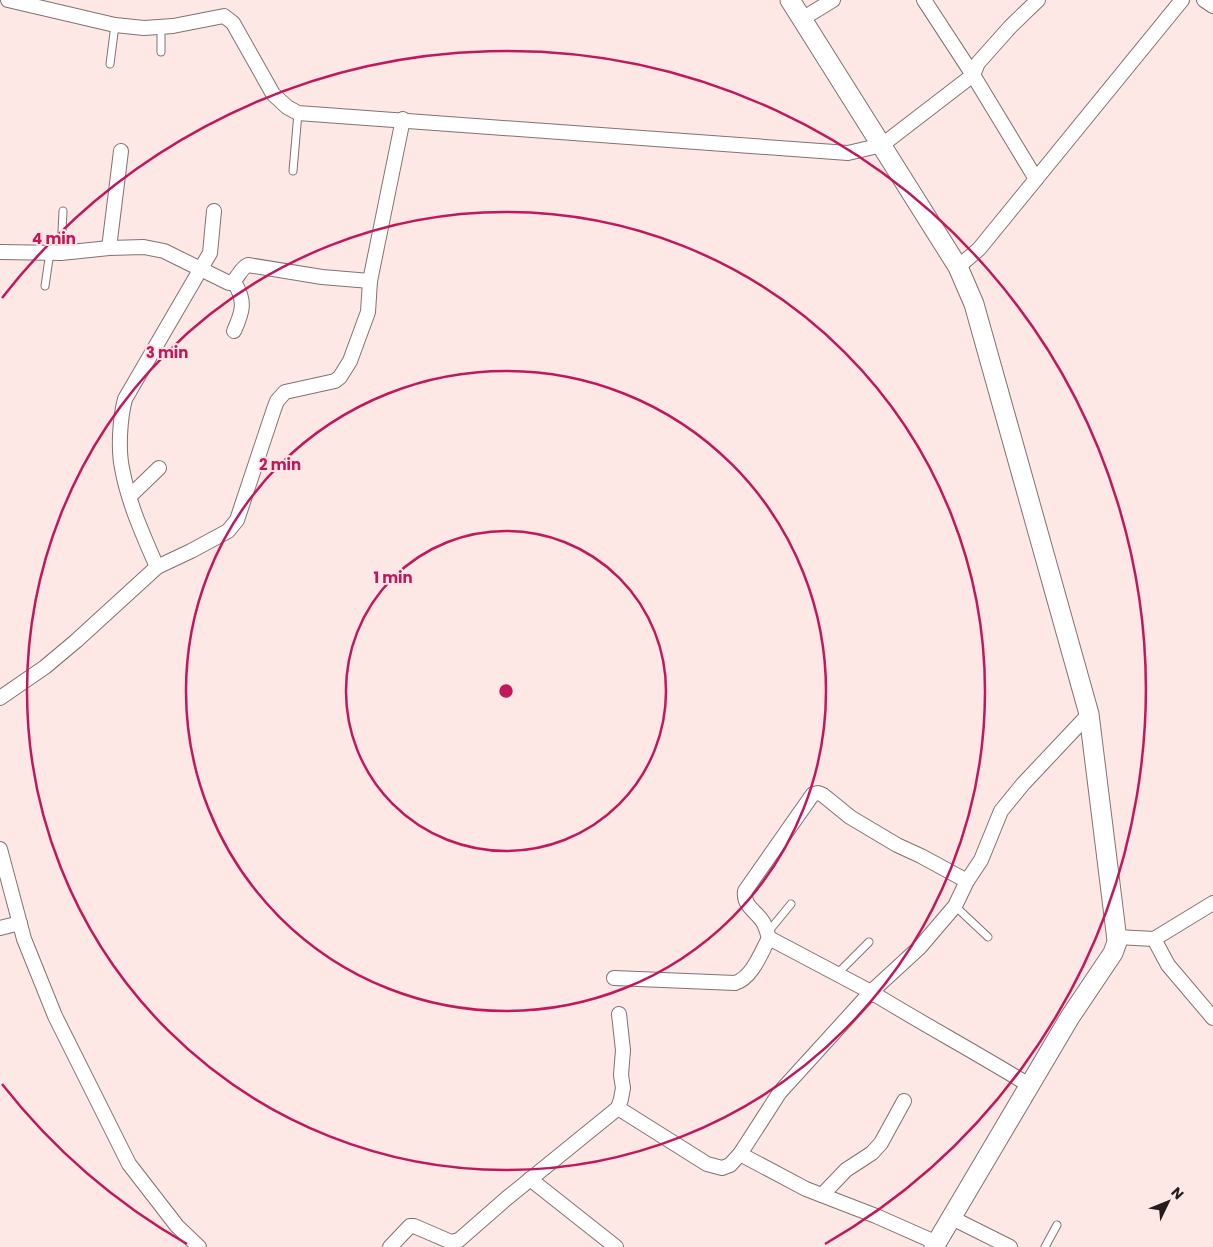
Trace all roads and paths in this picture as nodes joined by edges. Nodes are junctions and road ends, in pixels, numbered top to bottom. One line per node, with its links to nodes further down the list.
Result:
1 (8, 0): 10 (street)
2 (790, 0): 9 (street)
3 (833, 0): 9 (street)
4 (924, 0): 14 (street)
5 (1038, 0): 14 (street)
6 (1182, 0): 20 (street)
7 (1204, 0): 8 (street)
8 (1213, 6)
9 (802, 19): 17 (street)
10 (115, 25): 11 (street); 13 (lane)
11 (161, 27): 12 (lane); 15 (street)
12 (160, 52)
13 (110, 64)
14 (973, 75): 17 (street); 20 (street)
15 (298, 113): 16 (street); 19 (lane)
16 (403, 119): 17 (street); 28 (street)
17 (882, 145): 26 (street)
18 (121, 152): 23 (street)
19 (293, 171)
20 (1036, 179): 26 (street)
21 (214, 210): 27 (street)
22 (63, 211): 25 (lane)
23 (109, 248): 25 (street); 27 (street)
24 (0, 252): 25 (street)
25 (56, 253): 30 (lane)
26 (958, 267): 36 (street)
27 (200, 269): 29 (street); 33 (street)
28 (370, 280): 29 (street); 34 (street)
29 (234, 282): 31 (street)
30 (44, 286)
31 (234, 330)
32 (159, 468): 33 (street)
33 (130, 496): 34 (street)
34 (157, 567): 35 (street)
35 (0, 698)
36 (1089, 714): 38 (street); 46 (street)
37 (0, 849): 42 (street)
38 (967, 881): 41 (street); 44 (street)
39 (1213, 902): 47 (street)
40 (791, 904): 44 (lane)
41 (955, 906): 45 (lane); 51 (street)
42 (20, 923): 43 (street); 63 (street)
43 (0, 928)
44 (768, 935): 49 (street); 50 (street)
45 (988, 936)
46 (1117, 937): 47 (street); 54 (street)
47 (1154, 939): 53 (street)
48 (869, 942): 49 (lane)
49 (837, 974): 51 (street)
50 (614, 978)
51 (871, 992): 54 (street); 57 (street)
52 (619, 1014): 56 (street)
53 (1213, 1018)
54 (1030, 1084): 60 (street)
55 (904, 1101): 59 (street)
56 (618, 1108): 57 (street); 58 (street)
57 (740, 1154): 59 (street)
58 (530, 1179): 64 (street); 65 (street)
59 (822, 1195): 62 (street)
60 (952, 1218): 62 (street); 66 (street)
61 (1057, 1225): 67 (lane)
62 (936, 1245)
63 (199, 1247)
64 (390, 1247)
65 (616, 1247)
66 (1010, 1247)
67 (1045, 1247)

